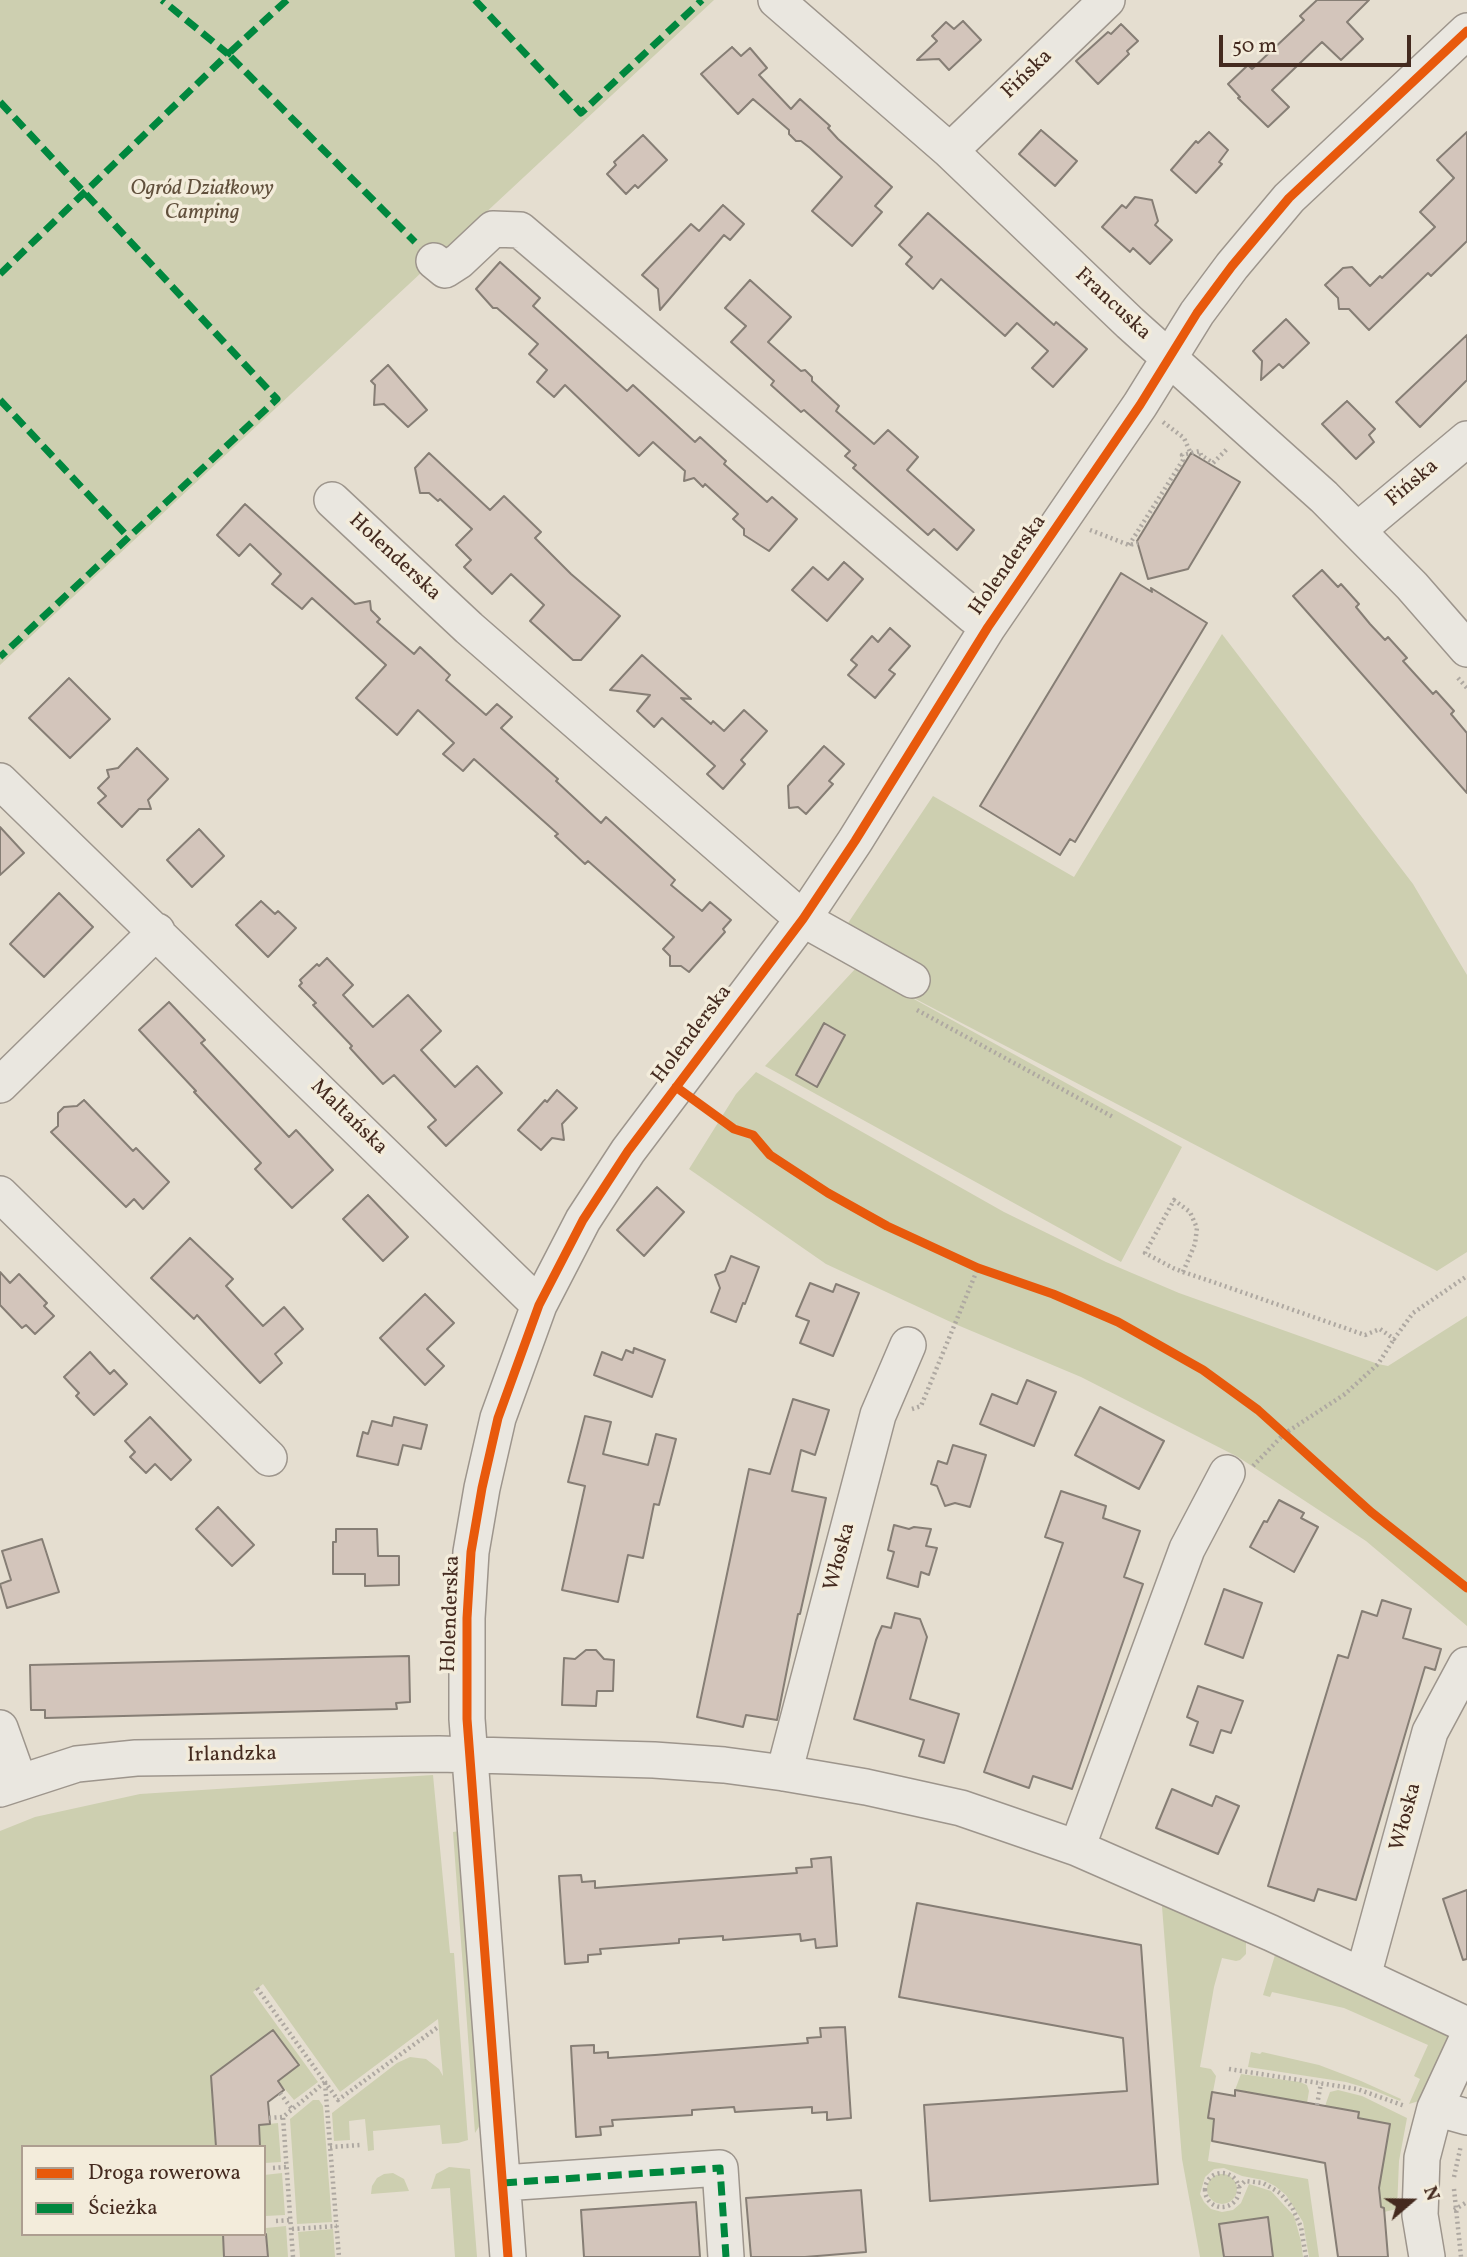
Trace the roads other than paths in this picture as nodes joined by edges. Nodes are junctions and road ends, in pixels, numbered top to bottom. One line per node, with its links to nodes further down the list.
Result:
1 (776, 0): 4 (street, Francuska)
2 (1107, 0): 4 (street, Fińska)
3 (1467, 31): 6 (street, Holenderska)
4 (950, 151): 6 (street, Francuska)
5 (434, 261): 10 (street, Holenderska)
6 (1169, 356): 9 (street, Francuska); 10 (street, Holenderska)
7 (1467, 439): 9 (street, Fińska)
8 (332, 500): 13 (street, Holenderska)
9 (1358, 530): 11 (street, Francuska)
10 (988, 627): 13 (street, Holenderska)
11 (1467, 649)
12 (0, 780): 14 (street, Maltańska)
13 (803, 919): 15 (street); 18 (street, Holenderska)
14 (157, 931): 16 (street); 18 (street, Maltańska)
15 (914, 995)
16 (0, 1085)
17 (0, 1194): 20 (street)
18 (539, 1305): 24 (street, Holenderska)
19 (908, 1345): 25 (street, Włoska)
20 (269, 1458)
21 (1227, 1473): 27 (street)
22 (1466, 1665): 28 (street, Włoska)
23 (0, 1728): 26 (street)
24 (469, 1756): 25 (street); 26 (street, Irlandzka); 32 (street, Holenderska)
25 (784, 1773): 27 (street)
26 (10, 1785)
27 (1077, 1847): 28 (street)
28 (1363, 1976): 29 (street)
29 (1467, 2025)
30 (1467, 2039): 31 (street)
31 (1444, 2119): 35 (street)
32 (503, 2183): 33 (street, Holenderska); 34 (street)
33 (508, 2257)
34 (726, 2257)
35 (1426, 2257)

